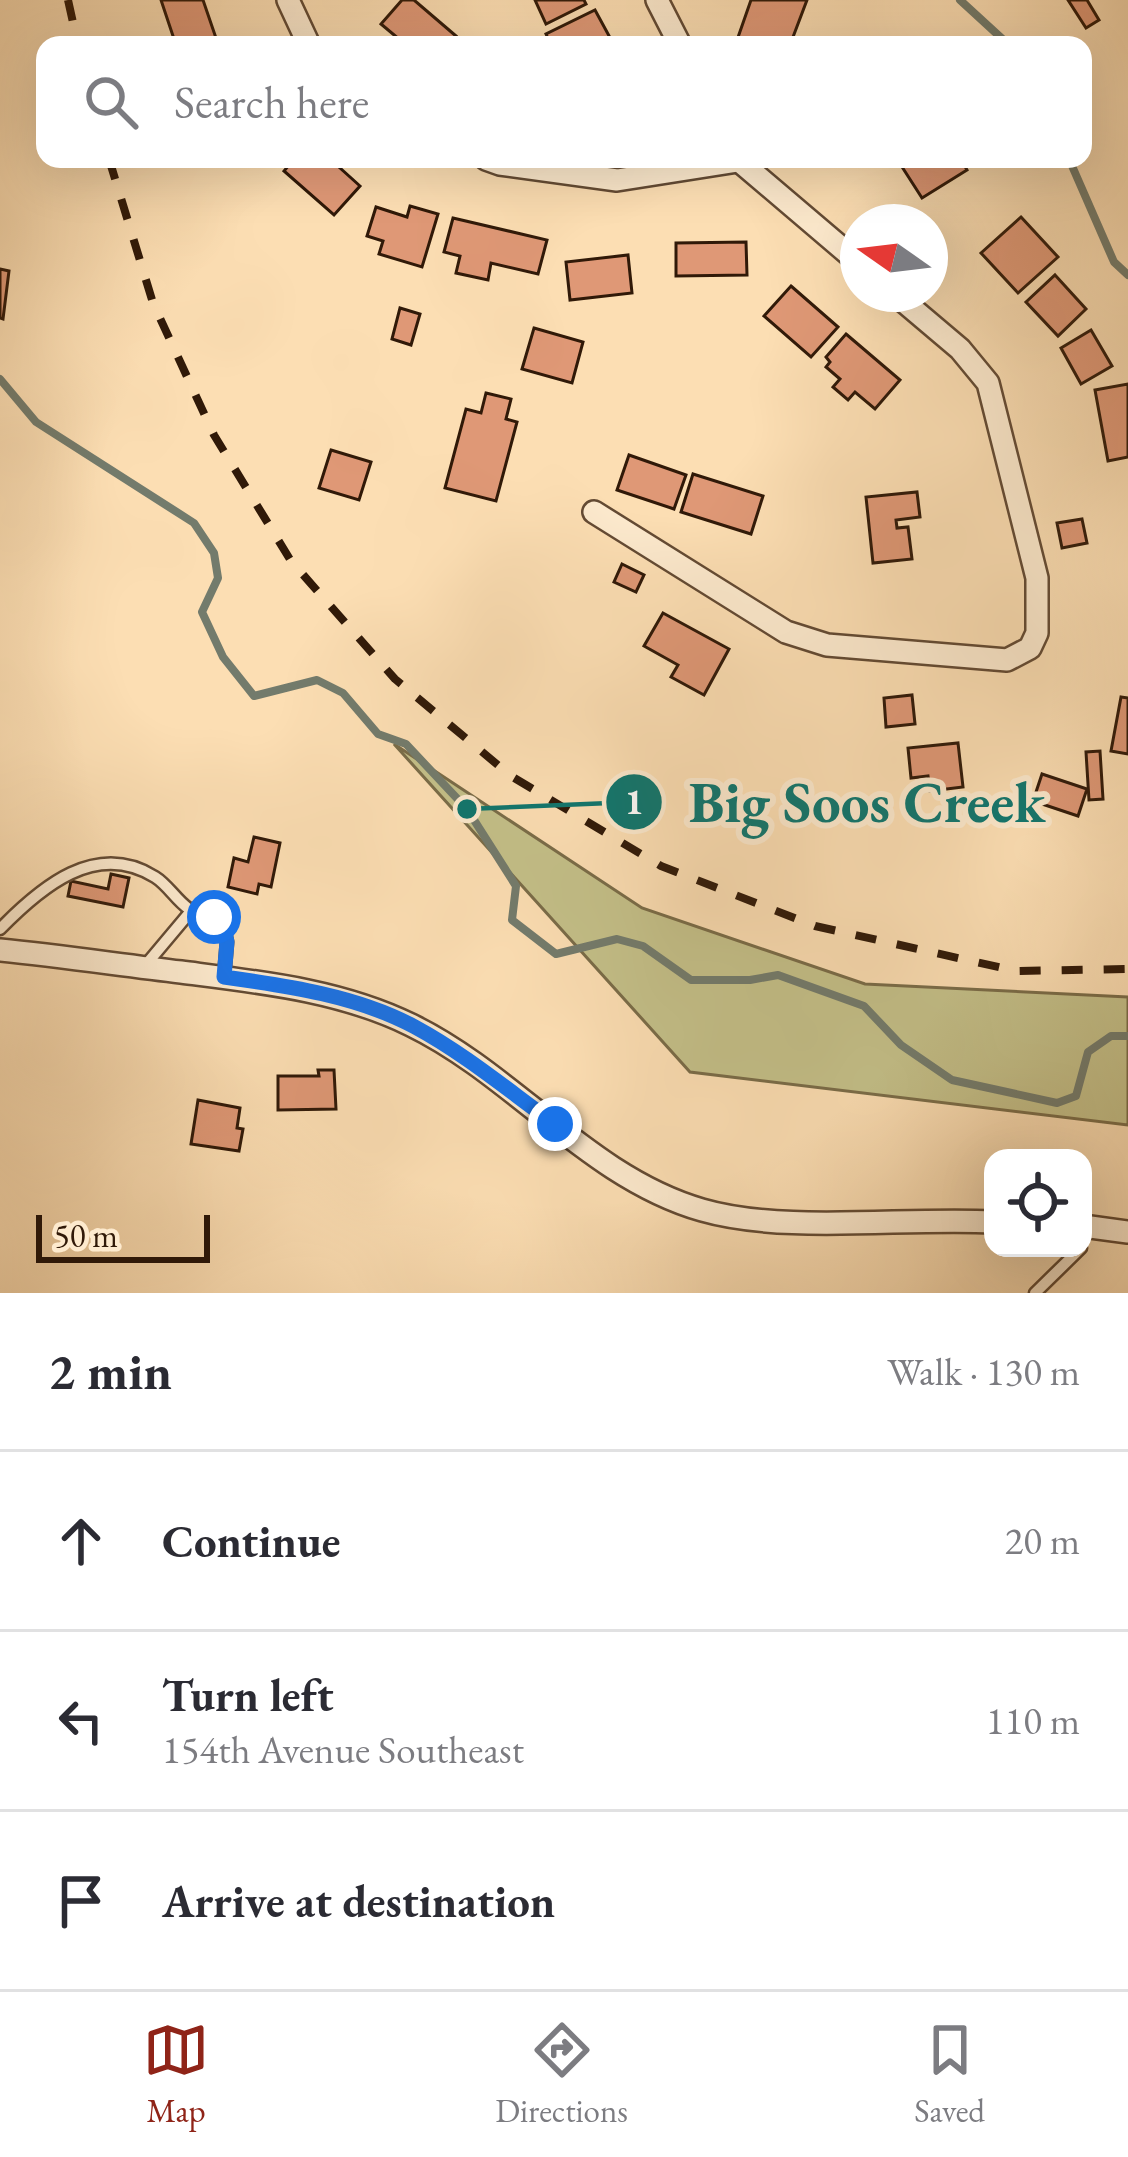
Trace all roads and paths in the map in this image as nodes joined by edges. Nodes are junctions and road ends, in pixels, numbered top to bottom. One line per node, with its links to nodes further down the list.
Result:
1 (288, 0): 3 (street)
2 (657, 0): 4 (street)
3 (305, 36)
4 (675, 36)
5 (529, 168): 6 (street)
6 (690, 168)
7 (747, 168): 8 (street)
8 (840, 247)
9 (917, 312): 10 (street)
10 (595, 512)
11 (191, 911): 12 (lane); 14 (lane); 15 (lane)
12 (0, 929)
13 (0, 950): 14 (street)
14 (144, 968): 15 (street)
15 (224, 977): 16 (street)
16 (984, 1222)
17 (1093, 1227): 18 (street)
18 (1128, 1232)
19 (1072, 1257): 20 (lane)
20 (1035, 1293)

